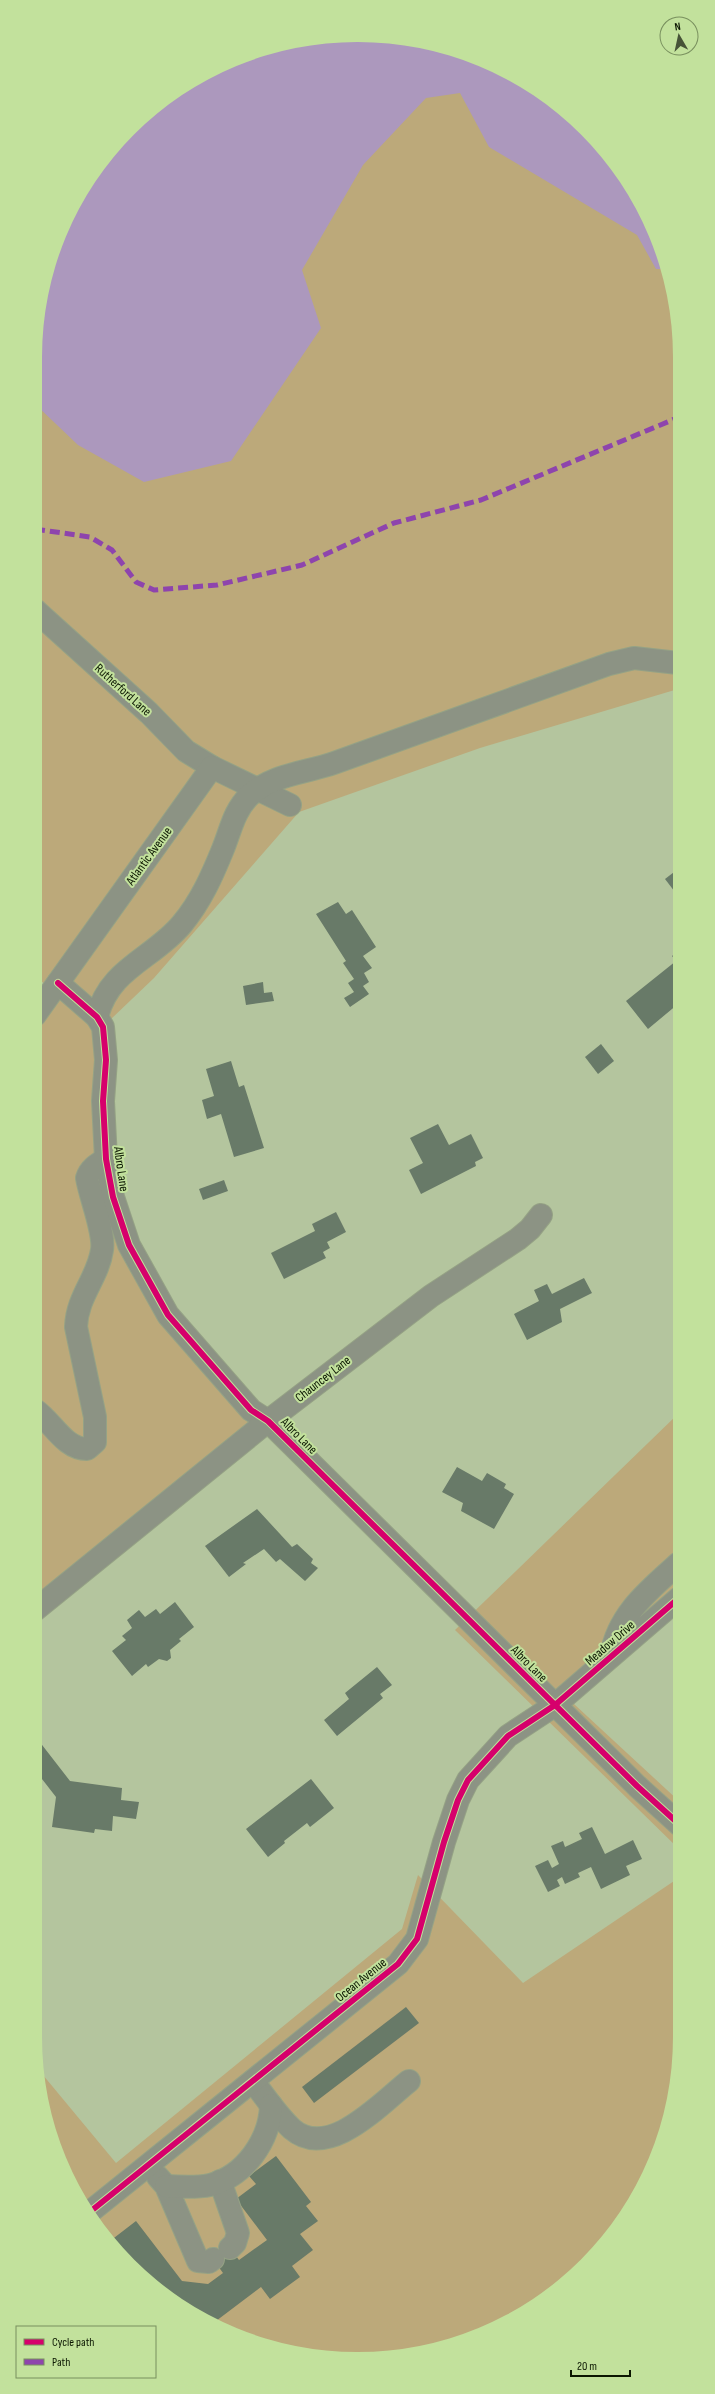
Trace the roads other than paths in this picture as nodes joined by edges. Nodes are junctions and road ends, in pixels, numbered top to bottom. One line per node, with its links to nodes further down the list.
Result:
1 (42, 616): 3 (street, Rutherford Lane)
2 (673, 662): 4 (street)
3 (212, 767): 4 (street); 6 (street, Atlantic Avenue)
4 (258, 789): 5 (street); 8 (street)
5 (290, 806)
6 (58, 983): 7 (street, Atlantic Avenue); 8 (street)
7 (42, 1005)
8 (98, 1017): 9 (street, Albro Lane)
9 (106, 1159): 11 (street); 12 (street, Albro Lane)
10 (541, 1215): 12 (street, Chauncey Lane)
11 (42, 1416)
12 (268, 1421): 15 (street, Chauncey Lane); 17 (street, Albro Lane)
13 (673, 1569): 16 (street)
14 (673, 1603): 16 (street, Meadow Drive)
15 (42, 1604)
16 (611, 1656): 17 (street, Meadow Drive)
17 (555, 1705): 18 (street, Albro Lane); 19 (street, Ocean Avenue)
18 (673, 1819)
19 (253, 2081): 21 (street); 22 (street, Ocean Avenue)
20 (409, 2081): 21 (street)
21 (271, 2105): 23 (street)
22 (148, 2166): 24 (street); 25 (street, Ocean Avenue)
23 (220, 2181): 24 (street); 24 (street)
24 (166, 2186)
25 (93, 2209)

